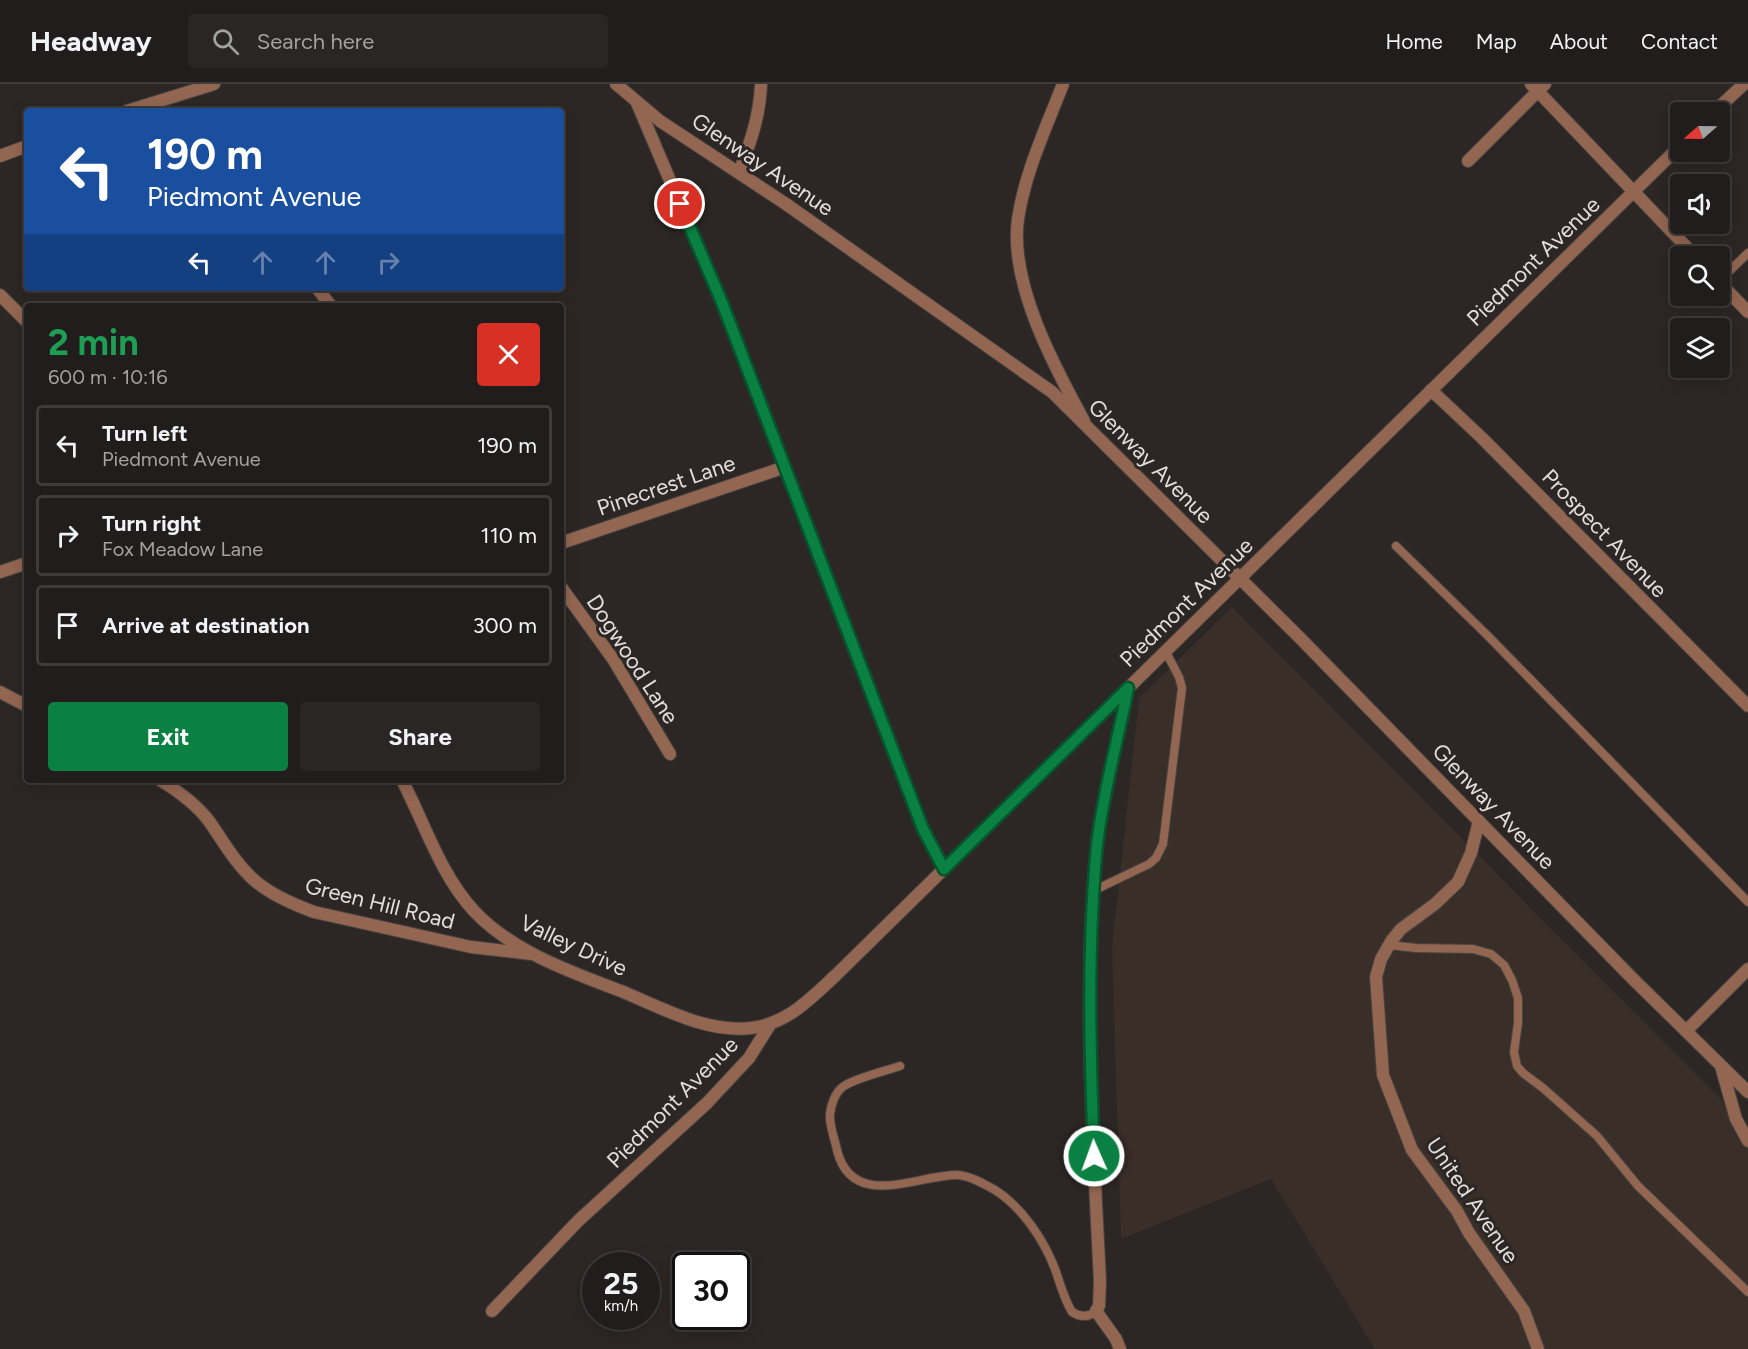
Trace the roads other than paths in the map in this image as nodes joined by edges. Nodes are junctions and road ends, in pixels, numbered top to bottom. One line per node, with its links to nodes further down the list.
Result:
1 (214, 84): 7 (street)
2 (616, 84): 9 (street, Glenway Avenue)
3 (761, 84): 16 (street)
4 (1063, 84): 28 (street)
5 (1744, 84): 8 (street)
6 (1538, 86): 15 (street); 17 (street)
7 (159, 101): 10 (street); 11 (street)
8 (1725, 102)
9 (637, 103): 16 (street, Glenway Avenue); 29 (street)
10 (137, 108)
11 (165, 108)
12 (24, 147): 13 (street)
13 (0, 156)
14 (1670, 156): 17 (street, Piedmont Avenue)
15 (1468, 161)
16 (739, 173): 28 (street, Glenway Avenue)
17 (1634, 193): 18 (street); 27 (street, Piedmont Avenue)
18 (1685, 246)
19 (1748, 253): 20 (lane)
20 (1730, 270)
21 (319, 291): 24 (street)
22 (1730, 293): 25 (street)
23 (0, 295): 26 (street)
24 (329, 303)
25 (1748, 312)
26 (24, 319)
27 (1431, 390): 34 (street, Piedmont Avenue); 40 (street, Prospect Avenue)
28 (1088, 427): 34 (street, Glenway Avenue)
29 (785, 467): 30 (street, Pinecrest Lane); 45 (street)
30 (564, 542)
31 (1396, 546): 47 (lane)
32 (24, 564): 33 (street)
33 (0, 572)
34 (1239, 579): 36 (street, Piedmont Avenue); 44 (street, Glenway Avenue)
35 (564, 591): 41 (street, Dogwood Lane)
36 (1166, 652): 37 (street, Piedmont Avenue); 46 (lane)
37 (1128, 688): 45 (street, Piedmont Avenue); 46 (street)
38 (0, 692): 39 (street)
39 (24, 704)
40 (1748, 706)
41 (670, 754)
42 (164, 783): 49 (street, Green Hill Road)
43 (403, 783): 49 (street, Valley Drive)
44 (1479, 821): 48 (street, United Avenue); 52 (street, Glenway Avenue)
45 (944, 869): 51 (street, Piedmont Avenue)
46 (1095, 890): 59 (street)
47 (1748, 903)
48 (1389, 945): 57 (lane); 61 (street, United Avenue)
49 (533, 954): 51 (street, Valley Drive)
50 (1748, 969): 52 (street)
51 (771, 1023): 58 (street, Piedmont Avenue)
52 (1686, 1031): 54 (street, Glenway Avenue)
53 (900, 1066): 59 (lane)
54 (1721, 1066): 55 (street, Glenway Avenue); 56 (street)
55 (1748, 1092)
56 (1748, 1141)
57 (1748, 1292)
58 (492, 1311)
59 (1096, 1311): 60 (street)
60 (1120, 1349)
61 (1538, 1349)

